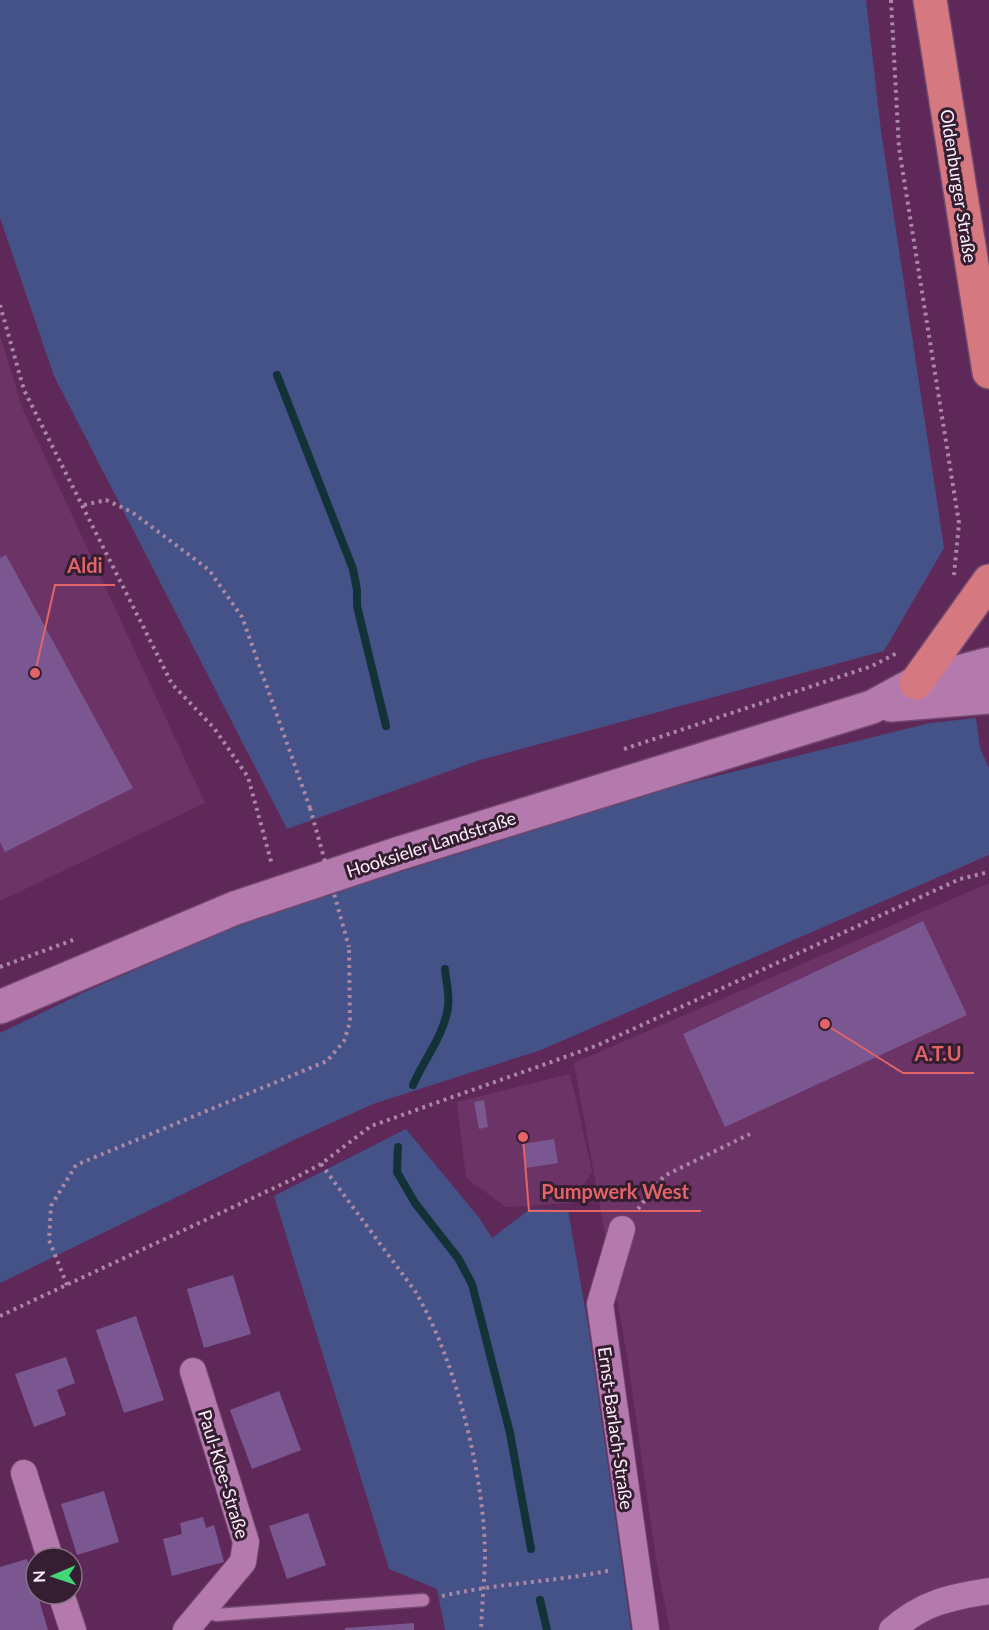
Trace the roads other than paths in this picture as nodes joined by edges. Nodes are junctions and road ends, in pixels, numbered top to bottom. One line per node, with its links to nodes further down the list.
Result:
1 (930, 0): 2 (main road, Oldenburger Straße)
2 (989, 372)
3 (989, 580): 5 (main road)
4 (989, 664): 5 (main road, Hooksieler Landstraße)
5 (916, 683): 7 (main road, Hooksieler Landstraße)
6 (989, 697): 7 (main road, Hooksieler Landstraße)
7 (872, 707): 8 (main road, Hooksieler Landstraße)
8 (0, 1007)
9 (622, 1228): 19 (street, Ernst-Barlach-Straße)
10 (193, 1371): 16 (street, Paul-Klee-Straße)
11 (24, 1473): 12 (street)
12 (46, 1546)
13 (989, 1591): 20 (street)
14 (423, 1600): 16 (lane)
15 (66, 1606): 17 (street)
16 (203, 1610): 18 (street, Paul-Klee-Straße)
17 (73, 1630)
18 (186, 1630)
19 (646, 1630)
20 (892, 1630)

